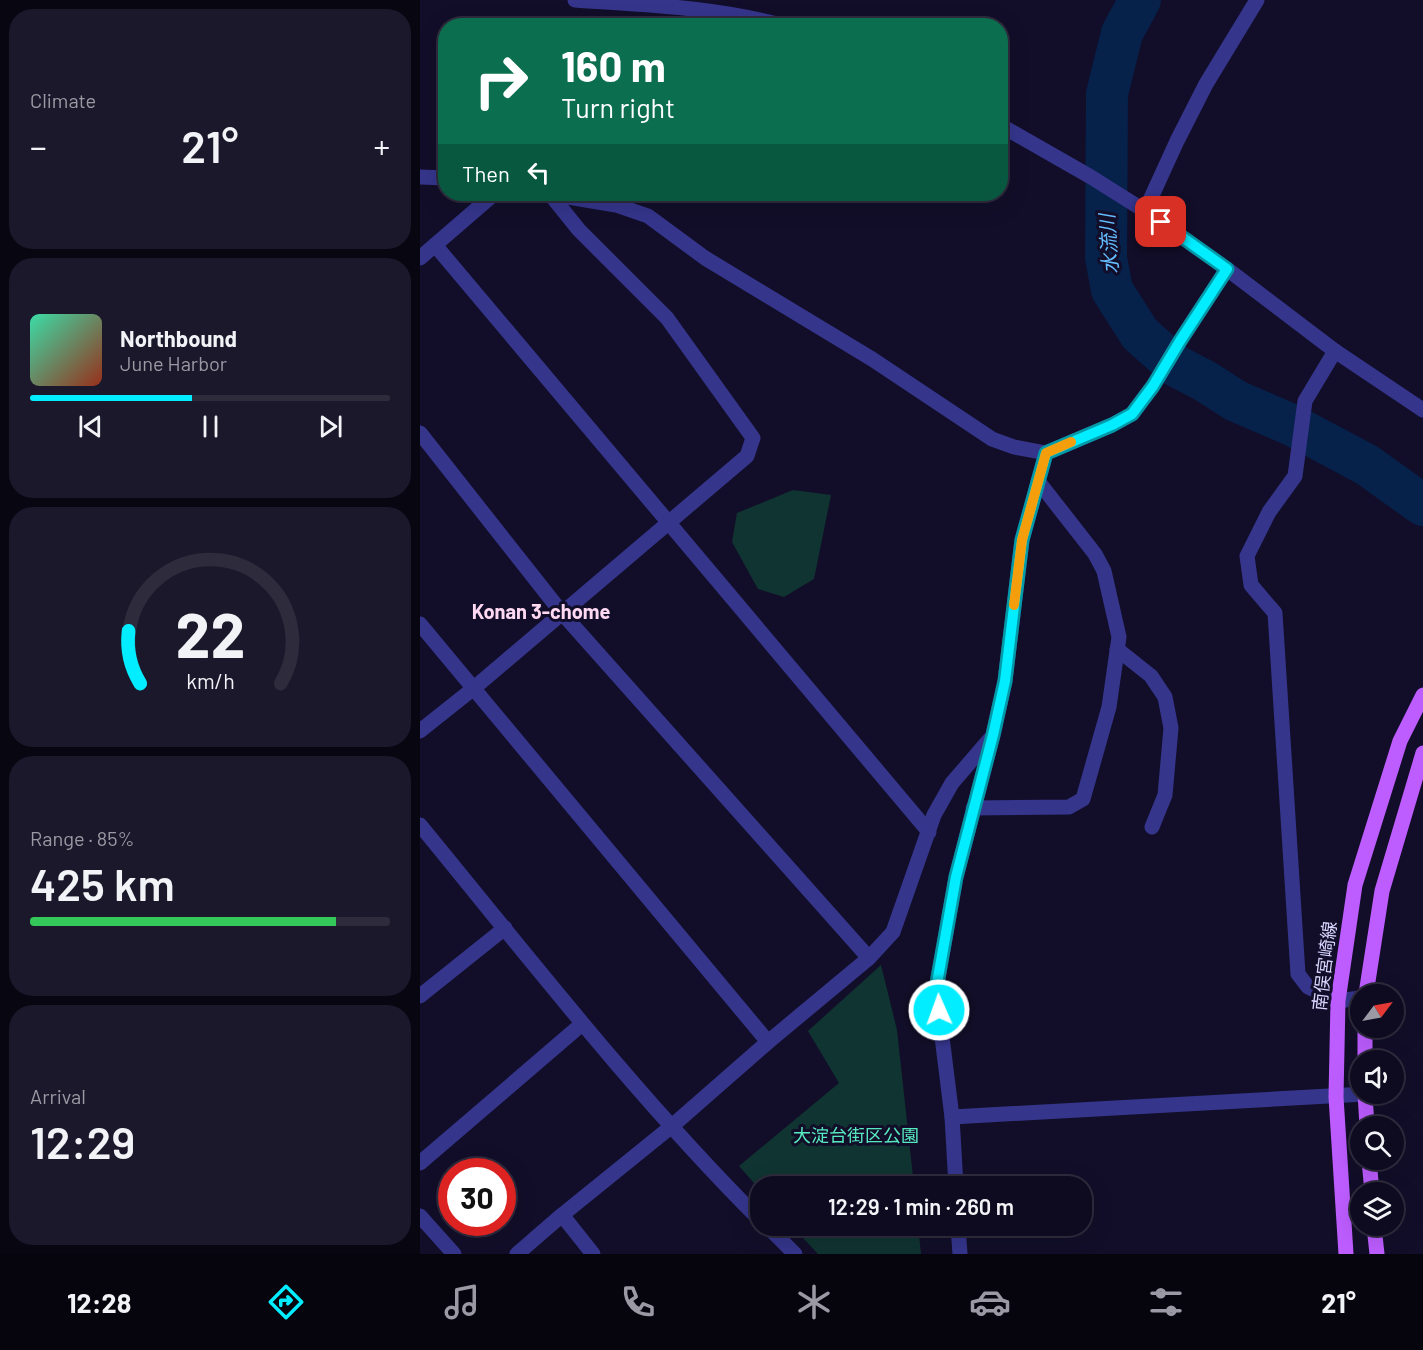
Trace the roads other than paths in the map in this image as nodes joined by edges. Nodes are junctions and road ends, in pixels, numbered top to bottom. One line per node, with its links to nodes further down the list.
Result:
1 (575, 0): 3 (street)
2 (1257, 0): 10 (street)
3 (754, 18)
4 (1008, 130): 10 (street)
5 (420, 177): 6 (street)
6 (438, 178)
7 (486, 201): 11 (street)
8 (556, 201): 19 (street)
9 (592, 201): 17 (street)
10 (1145, 211): 13 (street)
11 (435, 245): 12 (street); 19 (street)
12 (420, 258)
13 (1227, 269): 14 (street); 17 (street)
14 (1335, 351): 15 (street); 37 (street)
15 (1423, 410)
16 (420, 432): 20 (street)
17 (1046, 453): 18 (street)
18 (1038, 482): 22 (street); 26 (street)
19 (669, 523): 20 (street); 31 (street)
20 (562, 613): 23 (street); 33 (street)
21 (420, 624): 23 (street)
22 (1117, 649): 28 (street); 30 (street)
23 (474, 688): 25 (street); 39 (street)
24 (1423, 695): 37 (main road, 南俣宮崎線)
25 (420, 731)
26 (993, 735): 28 (street); 31 (street)
27 (1423, 753): 34 (main road)
28 (973, 808): 42 (street)
29 (420, 825): 32 (street)
30 (1152, 827)
31 (928, 832): 33 (street)
32 (505, 928): 35 (street); 38 (street)
33 (869, 958): 39 (street)
34 (1368, 984)
35 (420, 996)
36 (1350, 999): 37 (street)
37 (1338, 1001): 41 (main road, 南俣宮崎線)
38 (582, 1024): 43 (street); 44 (street)
39 (768, 1042): 43 (street)
40 (1350, 1096): 41 (street)
41 (1335, 1097): 42 (street); 57 (main road, 南俣宮崎線)
42 (952, 1117): 45 (street)
43 (672, 1126): 46 (street); 47 (street)
44 (420, 1163)
45 (955, 1176)
46 (750, 1210)
47 (561, 1215): 53 (street); 54 (street)
48 (420, 1216): 52 (street)
49 (776, 1236): 55 (street)
50 (959, 1236): 56 (street)
51 (1375, 1236): 58 (main road)
52 (454, 1254)
53 (517, 1254)
54 (593, 1254)
55 (795, 1254)
56 (960, 1254)
57 (1347, 1254)
58 (1377, 1254)

